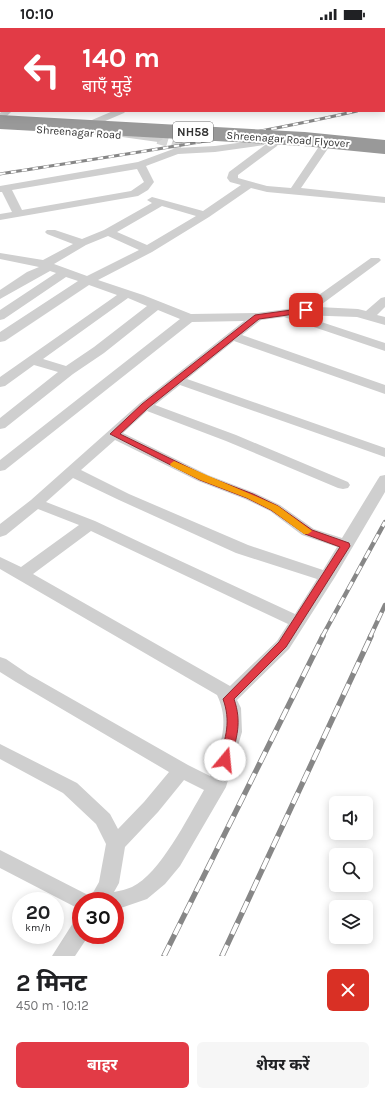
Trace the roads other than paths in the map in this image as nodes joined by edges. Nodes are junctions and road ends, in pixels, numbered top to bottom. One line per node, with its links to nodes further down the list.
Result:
1 (119, 112): 4 (street)
2 (0, 122): 10 (highway, Shreenagar Road Flyover / NH58, bridge)
3 (0, 127): 4 (street, Shreenagar Road)
4 (75, 131): 5 (street, Shreenagar Road)
5 (158, 139)
6 (260, 143): 7 (street); 8 (street); 12 (street)
7 (273, 144): 9 (street); 13 (street)
8 (182, 146)
9 (324, 147): 11 (street); 15 (street)
10 (385, 147)
11 (385, 152)
12 (140, 165): 14 (street); 16 (street)
13 (249, 184): 15 (street); 20 (street)
14 (3, 189): 19 (street)
15 (294, 191): 17 (street)
16 (134, 194): 18 (street); 19 (street)
17 (385, 200)
18 (160, 202): 20 (street); 23 (street)
19 (20, 214): 21 (street)
20 (205, 215): 25 (street)
21 (0, 217)
22 (51, 232): 24 (street)
23 (108, 232): 24 (street); 25 (street)
24 (82, 243): 28 (street)
25 (148, 250): 30 (street)
26 (2, 258): 28 (street)
27 (375, 260): 35 (street)
28 (47, 265): 29 (street); 32 (street)
29 (65, 273): 30 (street); 37 (street)
30 (87, 281): 31 (street); 43 (street)
31 (126, 294): 34 (street); 45 (street)
32 (0, 296)
33 (385, 301): 38 (street)
34 (156, 305): 40 (street); 46 (street)
35 (306, 310): 36 (street); 38 (street)
36 (284, 313): 39 (street); 44 (street)
37 (0, 316)
38 (368, 316): 41 (street)
39 (257, 317): 40 (street); 42 (street)
40 (189, 318): 54 (street)
41 (385, 321)
42 (232, 336): 47 (street); 49 (street)
43 (0, 338)
44 (385, 347)
45 (33, 360): 46 (street); 48 (street)
46 (68, 372): 51 (street)
47 (178, 380): 50 (street); 53 (street)
48 (0, 382)
49 (385, 390)
50 (145, 406): 52 (street); 57 (street)
51 (0, 425)
52 (114, 434): 55 (street); 61 (street)
53 (385, 453)
54 (0, 467)
55 (71, 471): 58 (street); 64 (street)
56 (385, 479): 61 (street)
57 (343, 485)
58 (36, 503): 59 (street); 60 (street)
59 (90, 524): 63 (street); 65 (street)
60 (0, 532)
61 (346, 546): 64 (street)
62 (0, 562): 63 (street)
63 (23, 574): 67 (street)
64 (327, 577): 65 (street)
65 (298, 622): 67 (street)
66 (0, 663): 69 (street)
67 (228, 699): 70 (street)
68 (0, 751): 71 (street)
69 (181, 770): 70 (street); 71 (street)
70 (216, 787): 75 (street)
71 (116, 844): 73 (street)
72 (0, 858): 74 (street)
73 (104, 892)
74 (72, 896)
75 (124, 898)
76 (72, 942): 77 (street)
77 (63, 956)

